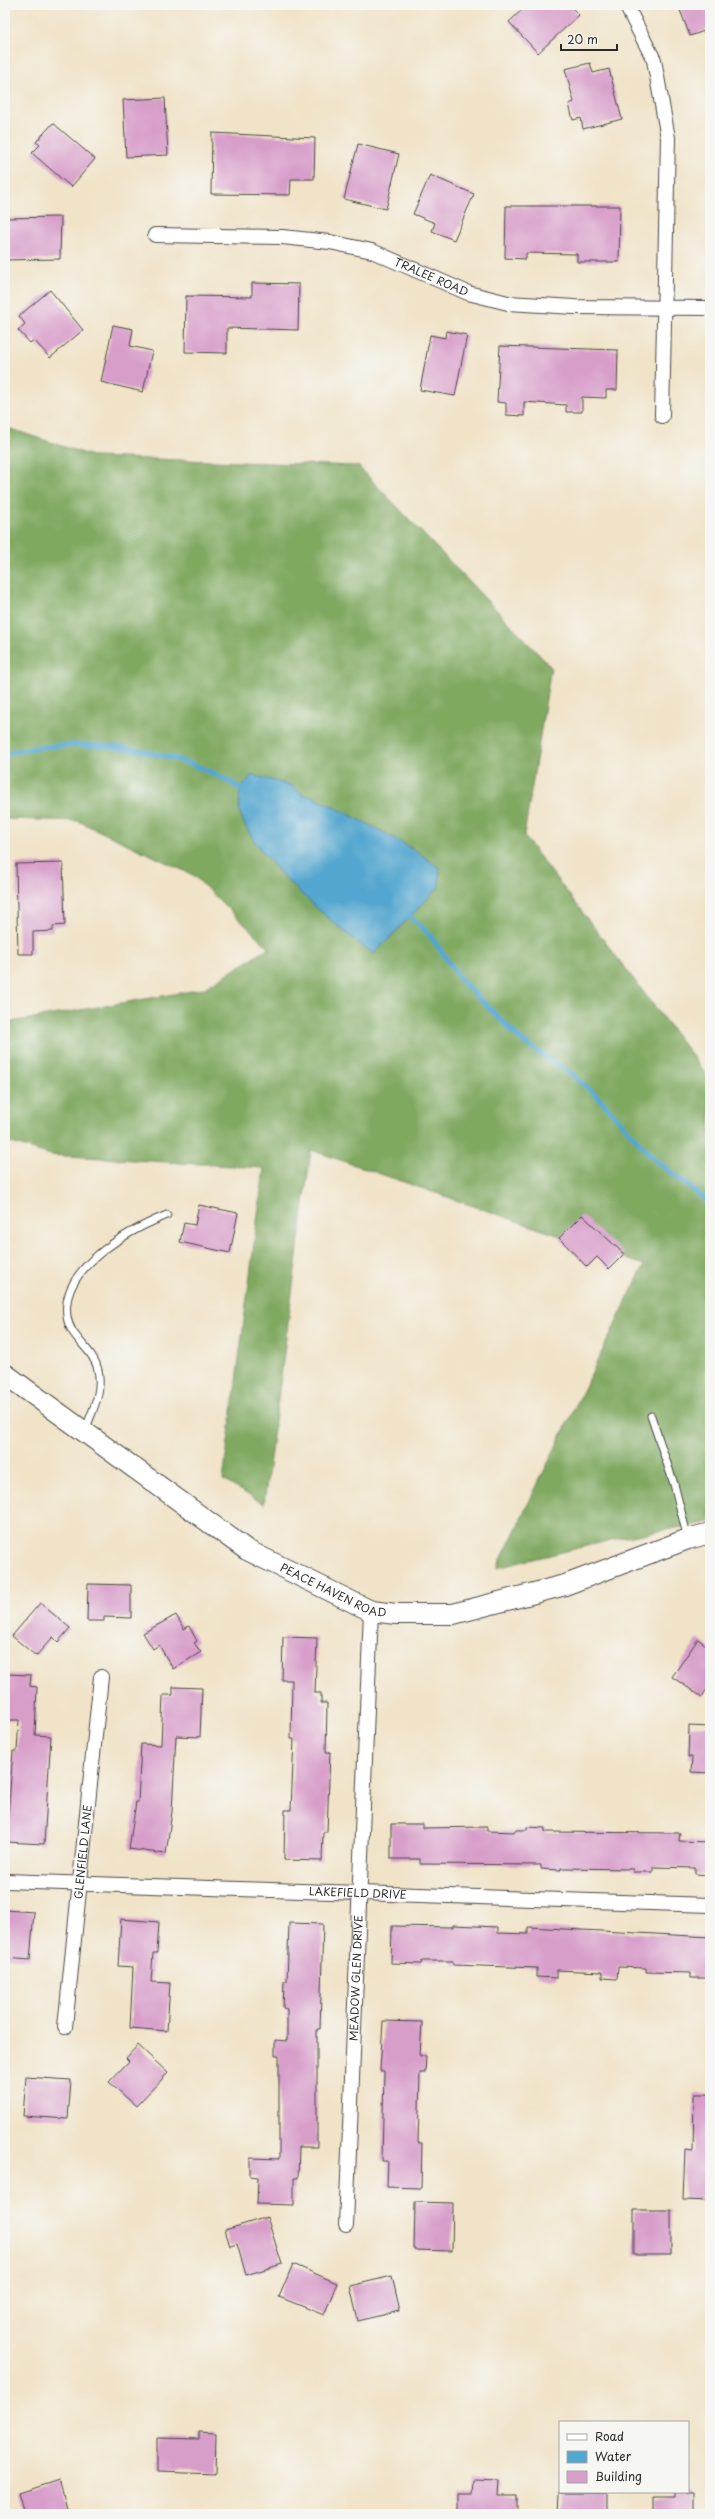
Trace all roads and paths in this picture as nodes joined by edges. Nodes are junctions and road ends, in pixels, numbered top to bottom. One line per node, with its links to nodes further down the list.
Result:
1 (626, 5): 3 (street)
2 (155, 235): 3 (street, TRALEE ROAD)
3 (665, 307): 4 (street, TRALEE ROAD); 5 (street)
4 (710, 308)
5 (662, 416)
6 (167, 1215): 9 (lane)
7 (5, 1374): 9 (main road, PEACE HAVEN ROAD)
8 (651, 1416): 11 (lane)
9 (85, 1432): 12 (main road, PEACE HAVEN ROAD)
10 (710, 1533): 11 (main road, PEACE HAVEN ROAD)
11 (688, 1539): 12 (main road, PEACE HAVEN ROAD)
12 (371, 1611): 16 (street, MEADOW GLEN DRIVE)
13 (102, 1677): 15 (street, GLENFIELD LANE)
14 (5, 1880): 15 (street, LAKEFIELD DRIVE)
15 (82, 1884): 16 (street, LAKEFIELD DRIVE); 18 (street, GLENFIELD LANE)
16 (360, 1892): 17 (street, LAKEFIELD DRIVE); 19 (street, MEADOW GLEN DRIVE)
17 (710, 1904)
18 (65, 2027)
19 (346, 2225)

